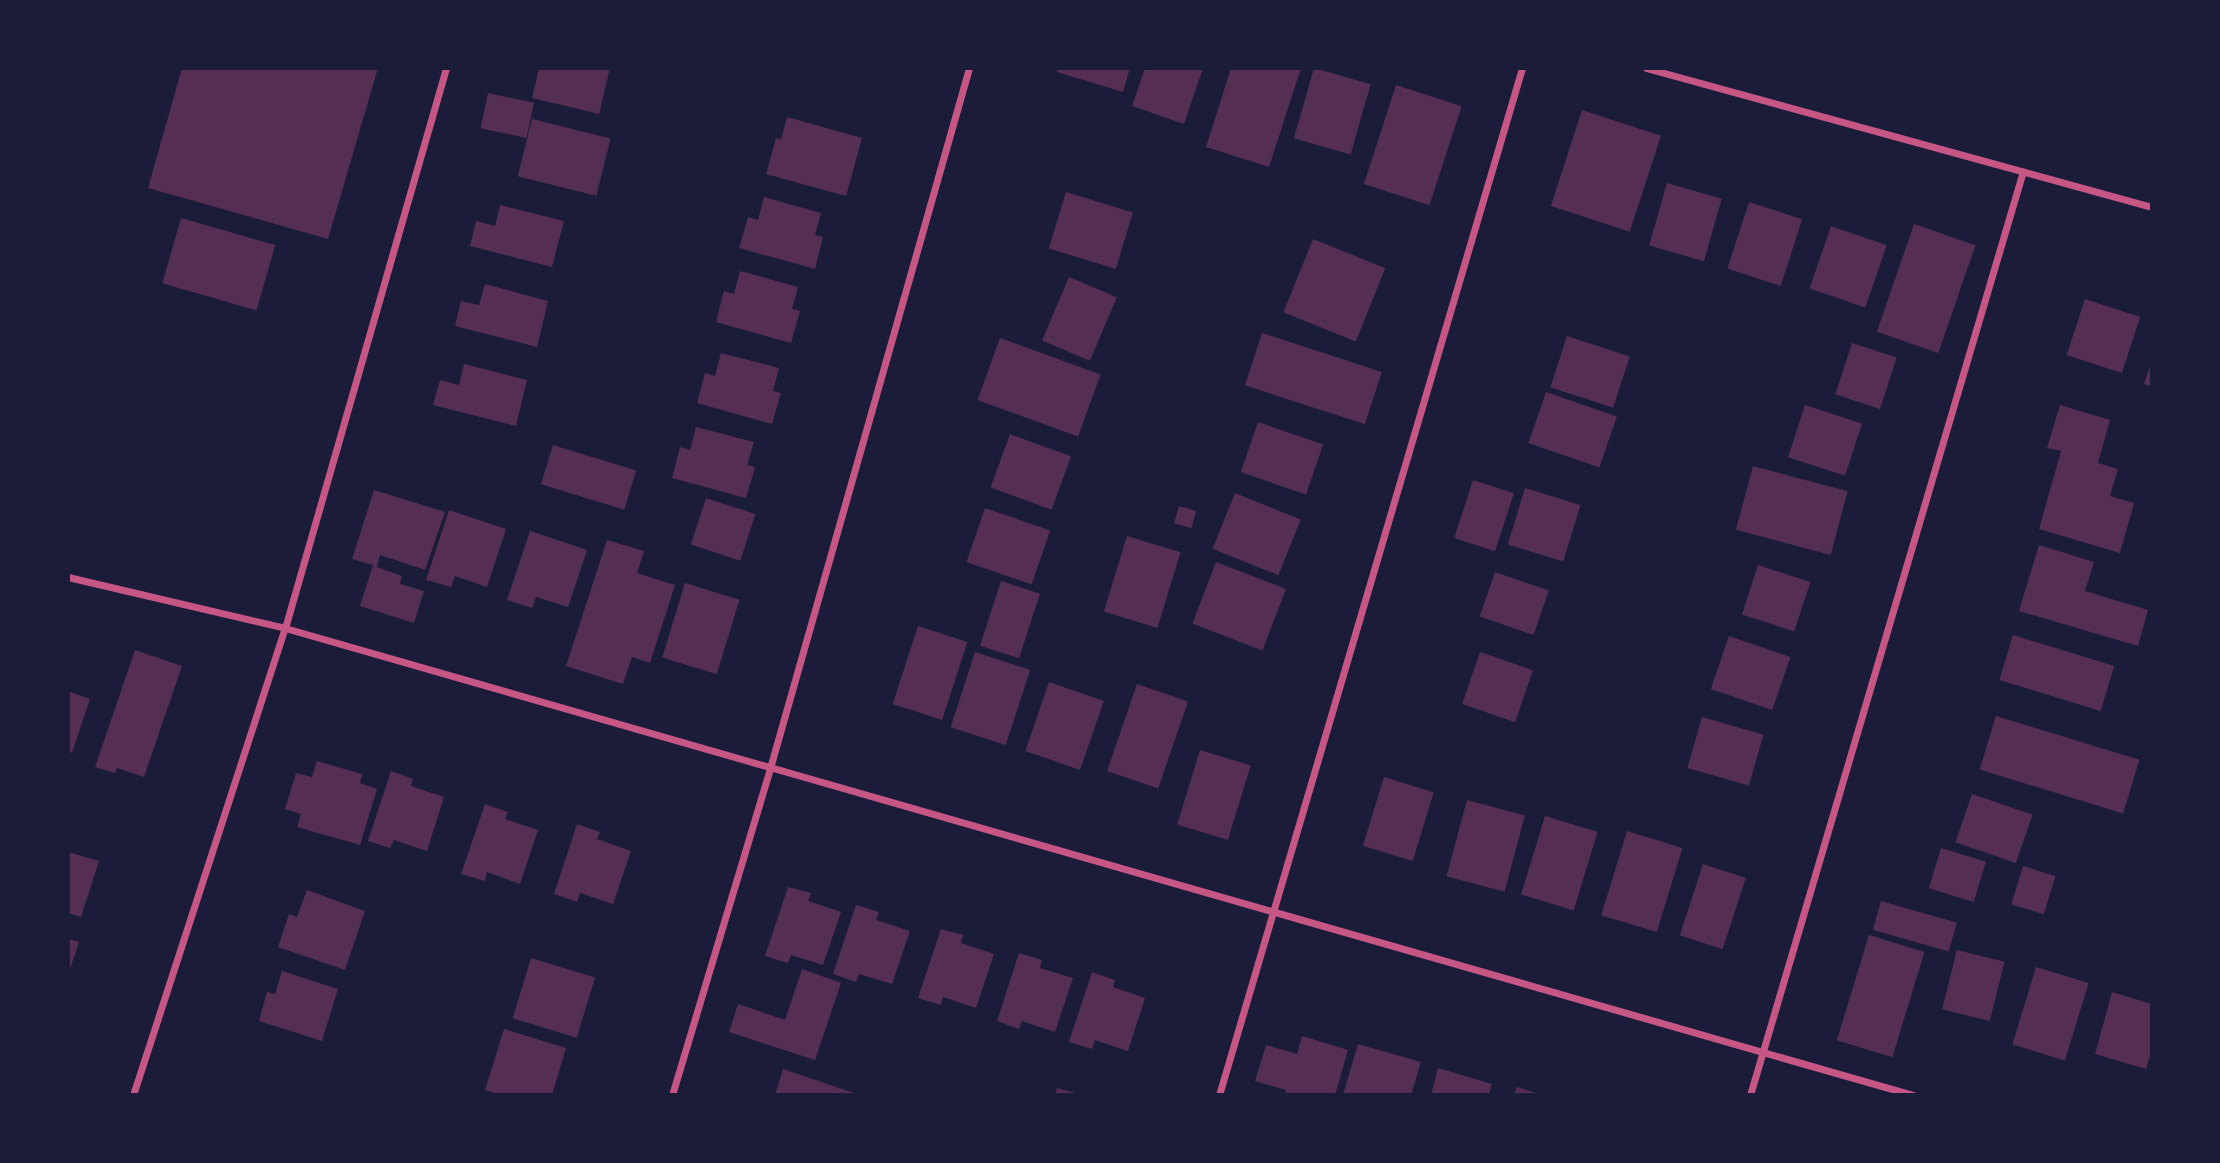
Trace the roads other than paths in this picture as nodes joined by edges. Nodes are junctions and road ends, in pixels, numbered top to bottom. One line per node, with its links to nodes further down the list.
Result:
1 (446, 68): 8 (street)
2 (969, 68): 9 (street)
3 (1521, 68): 10 (street)
4 (1646, 68): 5 (street)
5 (2023, 170): 6 (street); 11 (street)
6 (2152, 207)
7 (68, 577): 8 (street)
8 (285, 628): 9 (street); 12 (street)
9 (770, 768): 10 (street); 13 (street)
10 (1271, 911): 11 (street); 14 (street)
11 (1763, 1051): 15 (street); 16 (street)
12 (133, 1095)
13 (672, 1095)
14 (1219, 1095)
15 (1750, 1095)
16 (1913, 1095)

